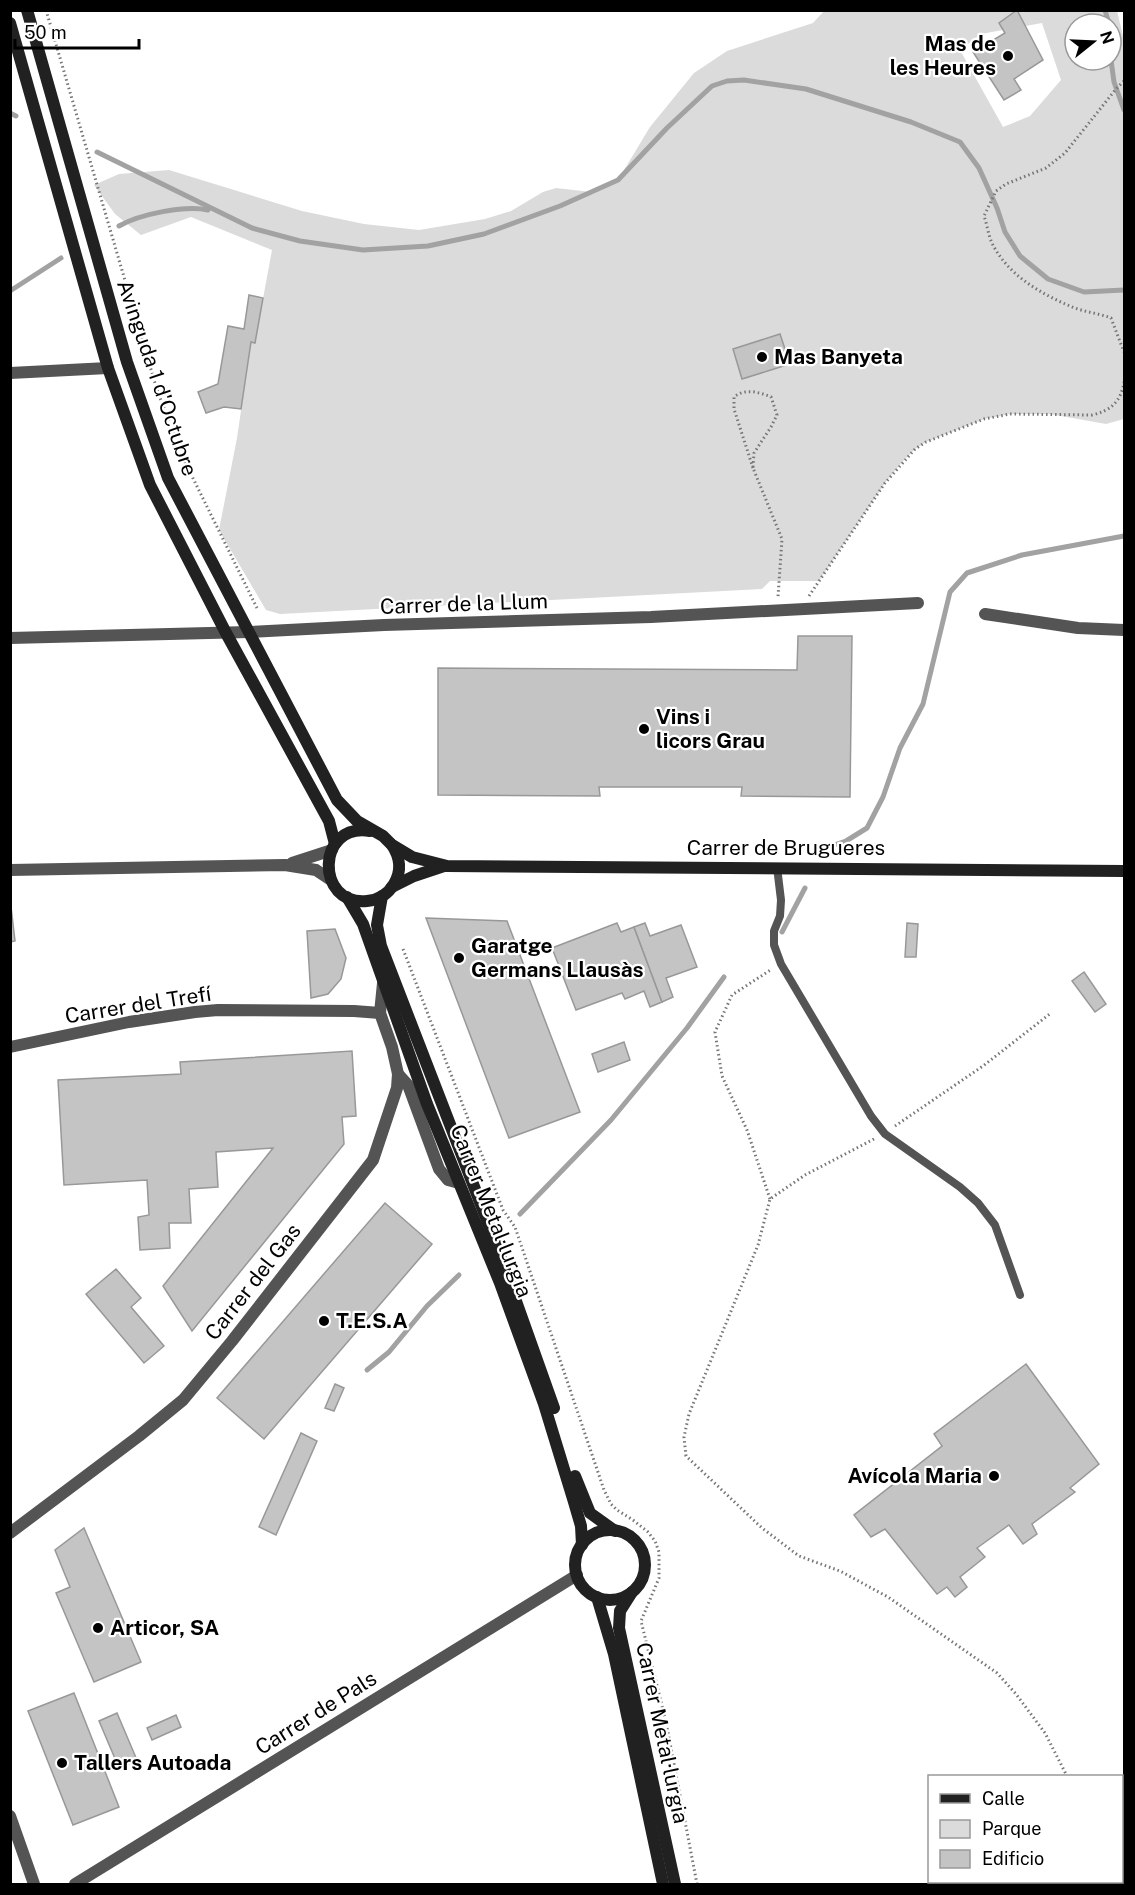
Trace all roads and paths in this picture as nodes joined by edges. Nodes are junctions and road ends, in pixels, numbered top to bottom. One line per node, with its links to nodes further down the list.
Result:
1 (27, 10): 16 (main road, Avinguda 1 d'Octubre)
2 (46, 10): 11 (path)
3 (10, 23): 6 (main road, Avinguda 1 d'Octubre)
4 (1125, 81): 5 (path)
5 (1125, 352)
6 (108, 368): 7 (street); 17 (main road, Avinguda 1 d'Octubre)
7 (10, 373)
8 (1125, 382): 12 (path)
9 (753, 468): 9 (path); 13 (path)
10 (918, 603): 12 (street, Carrer de la Llum)
11 (257, 608)
12 (800, 609): 13 (street, Carrer de la Llum)
13 (778, 610): 16 (street, Carrer de la Llum)
14 (985, 614): 15 (street)
15 (1125, 630)
16 (249, 632): 17 (street, Carrer de la Llum); 19 (main road, Avinguda 1 d'Octubre)
17 (226, 633): 18 (street, Carrer de la Llum); 21 (main road, Avinguda 1 d'Octubre)
18 (10, 638)
19 (372, 831): 20 (main road); 21 (main road)
20 (392, 845): 23 (main road); 28 (main road)
21 (333, 847): 22 (street); 27 (main road)
22 (285, 865): 25 (street); 27 (street)
23 (447, 866): 24 (main road, Carrer de Brugueres); 28 (main road)
24 (777, 867): 26 (main road, Carrer de Brugueres); 32 (lane)
25 (10, 870)
26 (1125, 871)
27 (331, 880): 30 (main road)
28 (392, 887): 29 (main road)
29 (382, 896): 30 (main road); 42 (main road, Carrer Metal·lurgia)
30 (347, 897): 33 (main road, Carrer Metal·lurgia)
31 (403, 949): 54 (path)
32 (781, 964): 38 (lane); 40 (path)
33 (383, 983): 34 (street, Carrer del Gas); 39 (main road, Carrer Metal·lurgia)
34 (380, 1013): 36 (street, Carrer del Trefí); 37 (street, Carrer del Gas)
35 (1051, 1013): 38 (path)
36 (10, 1047)
37 (398, 1074): 39 (street); 43 (street, Carrer del Gas)
38 (885, 1134): 40 (path); 41 (lane)
39 (459, 1183): 44 (main road, Carrer Metal·lurgia)
40 (770, 1199): 48 (path)
41 (1020, 1295)
42 (615, 1531): 44 (main road); 46 (main road)
43 (10, 1533)
44 (582, 1545): 45 (main road)
45 (577, 1575): 47 (main road); 51 (street, Carrer de Pals)
46 (632, 1592): 47 (main road); 53 (main road, Carrer Metal·lurgia)
47 (597, 1597): 52 (main road, Carrer Metal·lurgia)
48 (1066, 1775)
49 (10, 1816): 50 (street)
50 (34, 1884)
51 (75, 1884)
52 (663, 1884)
53 (675, 1884)
54 (697, 1884)

